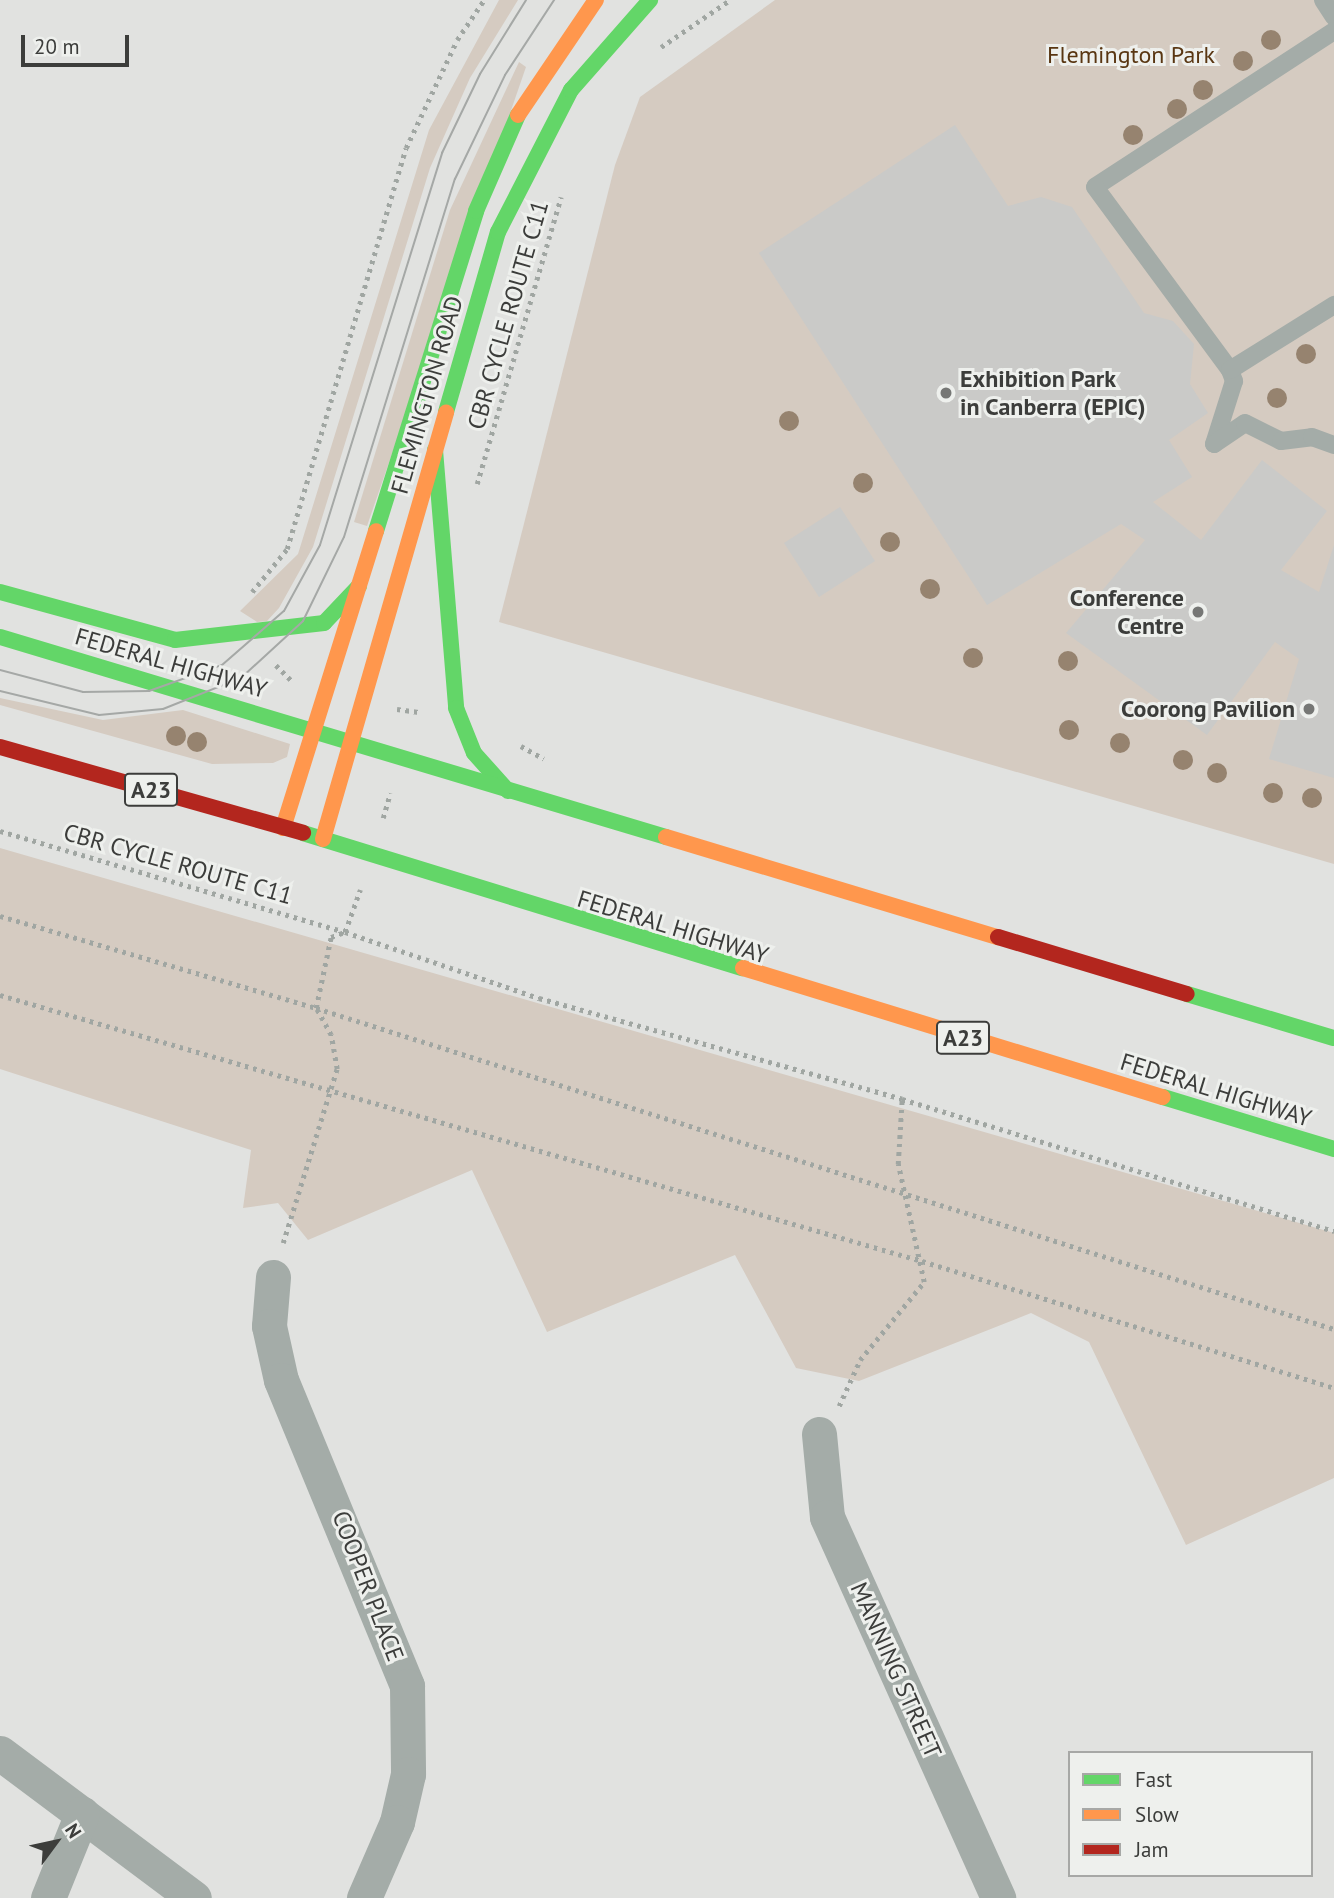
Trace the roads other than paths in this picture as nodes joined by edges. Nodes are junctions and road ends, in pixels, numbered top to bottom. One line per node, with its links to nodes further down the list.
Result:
1 (596, 0): 10 (main road, FLEMINGTON ROAD)
2 (650, 0): 9 (main road, FLEMINGTON ROAD)
3 (1323, 0): 4 (lane)
4 (1334, 17)
5 (1334, 31): 7 (lane)
6 (1334, 305): 7 (lane)
7 (1230, 370): 8 (lane)
8 (1334, 445)
9 (435, 450): 14 (main road, FLEMINGTON ROAD); 16 (main road)
10 (359, 586): 11 (main road); 13 (main road, FLEMINGTON ROAD)
11 (0, 592)
12 (0, 637): 13 (main road, FEDERAL HIGHWAY)
13 (314, 729): 14 (main road, FEDERAL HIGHWAY); 17 (main road, FLEMINGTON ROAD)
14 (351, 741): 16 (main road, FEDERAL HIGHWAY); 18 (main road, FLEMINGTON ROAD)
15 (0, 747): 17 (main road, FEDERAL HIGHWAY / A23)
16 (509, 792): 19 (main road, FEDERAL HIGHWAY)
17 (283, 828): 18 (main road, FEDERAL HIGHWAY / A23)
18 (323, 839): 20 (main road, FEDERAL HIGHWAY / A23)
19 (1334, 1038)
20 (1334, 1149)
21 (273, 1277): 27 (street, COOPER PLACE)
22 (820, 1434): 28 (street, MANNING STREET)
23 (0, 1753): 24 (street)
24 (82, 1814): 25 (street); 26 (street)
25 (48, 1898)
26 (194, 1898)
27 (364, 1898)
28 (998, 1898)

